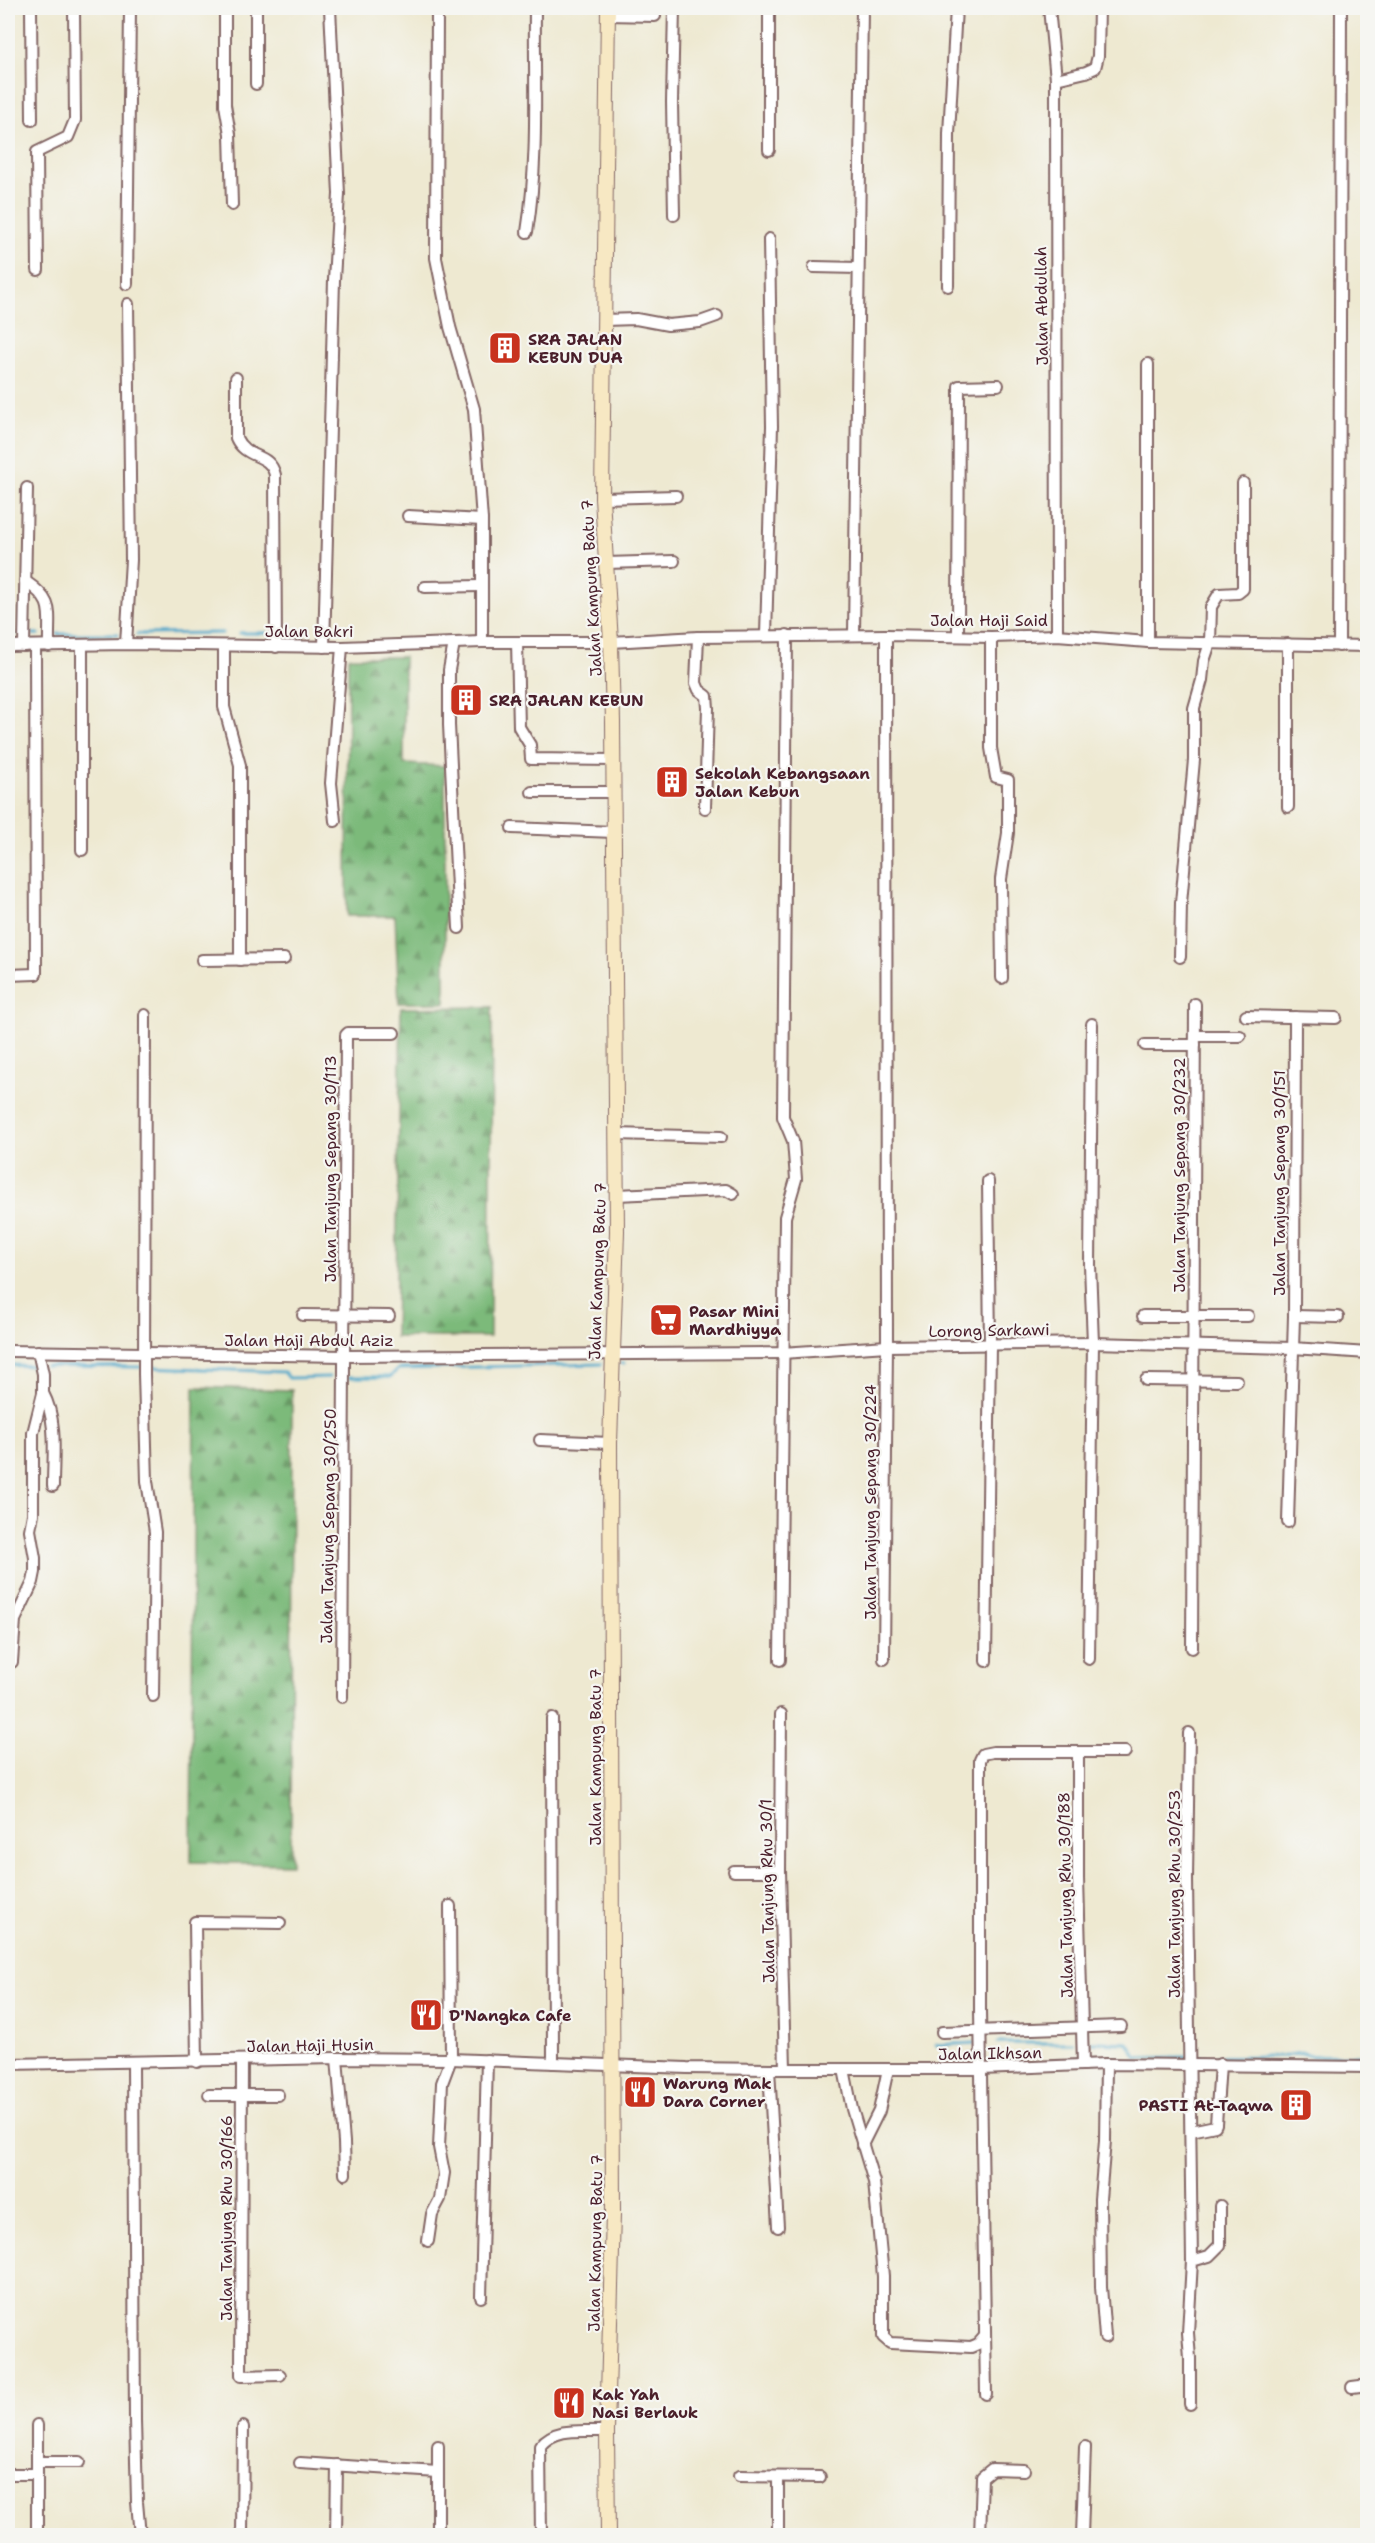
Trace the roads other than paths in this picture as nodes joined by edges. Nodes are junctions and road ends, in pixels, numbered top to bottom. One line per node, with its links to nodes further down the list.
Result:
1 (31, 8): 20 (street)
2 (74, 8): 28 (street)
3 (129, 8): 29 (street)
4 (225, 8): 22 (street)
5 (256, 8): 19 (street)
6 (330, 8): 72 (street)
7 (437, 8): 42 (street)
8 (535, 8): 24 (street)
9 (674, 8): 23 (street)
10 (769, 8): 21 (street)
11 (862, 8): 27 (street)
12 (956, 8): 30 (street)
13 (1049, 8): 18 (street, Jalan Abdullah)
14 (1098, 8): 18 (street)
15 (1341, 8): 70 (street)
16 (608, 11): 17 (street); 33 (street, Jalan Kampung Batu 7)
17 (655, 16)
18 (1056, 79): 52 (street, Jalan Abdullah)
19 (256, 84)
20 (32, 120)
21 (769, 150)
22 (232, 205)
23 (674, 214)
24 (527, 232)
25 (769, 240): 48 (street)
26 (814, 267): 27 (street)
27 (858, 268): 50 (street)
28 (38, 270)
29 (127, 284)
30 (948, 286)
31 (128, 304): 63 (street)
32 (717, 316): 33 (street)
33 (604, 320): 40 (street, Jalan Kampung Batu 7)
34 (1148, 364): 59 (street)
35 (236, 378): 69 (street)
36 (998, 385): 53 (street)
37 (1243, 483): 61 (street)
38 (27, 488): 45 (street)
39 (676, 495): 40 (street)
40 (602, 498): 44 (street, Jalan Kampung Batu 7)
41 (408, 516): 42 (street)
42 (482, 520): 46 (street)
43 (674, 561): 44 (street)
44 (606, 563): 58 (street, Jalan Kampung Batu 7)
45 (25, 581): 65 (street); 66 (street)
46 (481, 586): 47 (street); 56 (street)
47 (425, 587)
48 (766, 635): 49 (street, Jalan Haji Said); 54 (street, Jalan Haji Said)
49 (787, 635): 50 (street, Jalan Haji Said); 120 (street)
50 (854, 635): 51 (street, Jalan Haji Said)
51 (886, 635): 53 (street, Jalan Haji Said); 115 (street, Jalan Tanjung Sepang 30/224)
52 (1057, 635): 55 (street, Jalan Haji Said); 59 (street, Jalan Haji Said)
53 (958, 636): 55 (street, Jalan Haji Said)
54 (698, 637): 58 (street, Jalan Haji Said); 78 (street)
55 (991, 637): 89 (street)
56 (482, 642): 57 (street, Jalan Bakri); 60 (street, Jalan Bakri)
57 (517, 642): 58 (street, Jalan Bakri); 74 (street)
58 (611, 642): 74 (street, Jalan Kampung Batu 7)
59 (1148, 642): 61 (street, Jalan Haji Said)
60 (454, 643): 73 (street, Jalan Bakri); 83 (street)
61 (1210, 643): 62 (street, Jalan Haji Said); 84 (street)
62 (1288, 644): 70 (street, Jalan Haji Said); 77 (street)
63 (126, 645): 67 (street, Jalan Bakri); 68 (street, Jalan Bakri)
64 (8, 646): 65 (street, Jalan Bakri)
65 (30, 646): 66 (street, Jalan Bakri); 88 (street)
66 (49, 646): 67 (street, Jalan Bakri)
67 (82, 646): 82 (street)
68 (224, 646): 69 (street, Jalan Bakri); 87 (street)
69 (276, 646): 72 (street, Jalan Bakri)
70 (1339, 646): 71 (street, Jalan Haji Said)
71 (1368, 646)
72 (324, 647): 73 (street, Jalan Bakri)
73 (342, 647): 79 (street)
74 (614, 760): 76 (street, Jalan Kampung Batu 7)
75 (532, 792): 76 (street)
76 (614, 792): 81 (street, Jalan Kampung Batu 7)
77 (1288, 807)
78 (705, 808)
79 (335, 821)
80 (512, 828): 81 (street)
81 (614, 832): 100 (street, Jalan Kampung Batu 7)
82 (82, 850)
83 (459, 928)
84 (1180, 957)
85 (284, 959): 87 (street)
86 (202, 960): 87 (street)
87 (240, 960)
88 (8, 975)
89 (1002, 978)
90 (1195, 1004): 98 (street, Jalan Tanjung Sepang 30/232)
91 (145, 1015): 124 (street)
92 (1246, 1017): 93 (street)
93 (1295, 1017): 94 (street); 111 (street, Jalan Tanjung Sepang 30/151)
94 (1336, 1018)
95 (1092, 1024): 113 (street)
96 (394, 1034): 107 (street, Jalan Tanjung Sepang 30/113)
97 (1240, 1036): 98 (street)
98 (1195, 1040): 99 (street); 106 (street, Jalan Tanjung Sepang 30/232)
99 (1145, 1045)
100 (616, 1134): 101 (street); 104 (street, Jalan Kampung Batu 7)
101 (721, 1137)
102 (988, 1181): 114 (street)
103 (733, 1194): 104 (street)
104 (616, 1195): 119 (street, Jalan Kampung Batu 7)
105 (303, 1315): 107 (street)
106 (1193, 1315): 109 (street); 110 (street); 116 (street, Jalan Tanjung Sepang 30/232)
107 (345, 1316): 108 (street); 123 (street, Jalan Tanjung Sepang 30/113)
108 (389, 1316)
109 (1143, 1316)
110 (1248, 1316)
111 (1294, 1316): 112 (street); 117 (street, Jalan Tanjung Sepang 30/151)
112 (1338, 1317)
113 (1093, 1343): 114 (street, Lorong Sarkawi); 116 (street, Lorong Sarkawi); 135 (street)
114 (990, 1345): 115 (street, Lorong Sarkawi); 137 (street)
115 (887, 1346): 120 (street, Lorong Sarkawi); 134 (street, Jalan Tanjung Sepang 30/224)
116 (1193, 1346): 117 (street, Lorong Sarkawi); 126 (street, Jalan Tanjung Sepang 30/232)
117 (1293, 1348): 121 (street, Lorong Sarkawi); 132 (street, Jalan Tanjung Sepang 30/151)
118 (8, 1351): 122 (street, Jalan Haji Abdul Aziz)
119 (611, 1353): 120 (street, Lorong Sarkawi); 123 (street, Jalan Haji Abdul Aziz); 130 (street, Jalan Kampung Batu 7)
120 (782, 1353): 136 (street)
121 (1368, 1353)
122 (39, 1355): 124 (street, Jalan Haji Abdul Aziz); 128 (street)
123 (345, 1356): 124 (street, Jalan Haji Abdul Aziz); 140 (street, Jalan Tanjung Sepang 30/250)
124 (145, 1357): 139 (street)
125 (1146, 1380): 126 (street)
126 (1193, 1380): 127 (street); 133 (street, Jalan Tanjung Sepang 30/232)
127 (1237, 1381)
128 (43, 1393): 131 (street); 138 (street)
129 (540, 1440): 130 (street)
130 (610, 1443): 166 (street, Jalan Kampung Batu 7)
131 (53, 1486)
132 (1288, 1522)
133 (1192, 1648)
134 (884, 1659)
135 (1089, 1659)
136 (780, 1660)
137 (986, 1661)
138 (12, 1662)
139 (153, 1696)
140 (342, 1697)
141 (781, 1714): 147 (street, Jalan Tanjung Rhu 30/1)
142 (552, 1718): 161 (street)
143 (1189, 1733): 156 (street, Jalan Tanjung Rhu 30/253)
144 (1078, 1752): 145 (street); 151 (street); 153 (street, Jalan Tanjung Rhu 30/188)
145 (1125, 1752)
146 (734, 1871): 147 (street)
147 (780, 1871): 170 (street, Jalan Tanjung Rhu 30/1)
148 (450, 1906): 155 (street)
149 (280, 1923): 159 (street)
150 (1121, 2026): 153 (street)
151 (980, 2031): 152 (street); 153 (street); 172 (street)
152 (942, 2032)
153 (1083, 2032): 165 (street, Jalan Tanjung Rhu 30/188)
154 (337, 2058): 155 (street, Jalan Haji Husin); 158 (street, Jalan Haji Husin); 178 (street)
155 (451, 2059): 157 (street, Jalan Haji Husin); 181 (street)
156 (1190, 2059): 163 (street, Jalan Ikhsan); 164 (street, Jalan Ikhsan); 176 (street, Jalan Tanjung Rhu 30/253)
157 (488, 2060): 161 (street, Jalan Haji Husin); 183 (street)
158 (242, 2061): 159 (street, Jalan Haji Husin); 175 (street, Jalan Tanjung Rhu 30/166)
159 (197, 2062): 160 (street, Jalan Haji Husin)
160 (133, 2063): 162 (street, Jalan Haji Husin); 208 (street)
161 (554, 2063): 166 (street, Jalan Haji Husin)
162 (8, 2064)
163 (1106, 2064): 165 (street, Jalan Ikhsan); 185 (street)
164 (1220, 2064): 167 (street, Jalan Ikhsan); 176 (street)
165 (1083, 2065): 172 (street, Jalan Ikhsan)
166 (613, 2066): 169 (street, Jalan Ikhsan); 193 (street, Jalan Kampung Batu 7)
167 (1368, 2067)
168 (888, 2068): 171 (street, Jalan Ikhsan); 172 (street, Jalan Ikhsan); 177 (street)
169 (769, 2069): 170 (street, Jalan Ikhsan); 180 (street)
170 (785, 2069): 171 (street, Jalan Ikhsan)
171 (844, 2069): 177 (street)
172 (981, 2069): 184 (street)
173 (208, 2095): 175 (street)
174 (278, 2095): 175 (street)
175 (242, 2096): 186 (street, Jalan Tanjung Rhu 30/166)
176 (1191, 2131): 182 (street, Jalan Tanjung Rhu 30/253)
177 (862, 2145): 184 (street)
178 (345, 2174)
179 (1220, 2206): 182 (street)
180 (778, 2227)
181 (428, 2241)
182 (1192, 2261): 190 (street, Jalan Tanjung Rhu 30/253)
183 (481, 2297)
184 (986, 2336): 189 (street)
185 (1104, 2337)
186 (280, 2375)
187 (1368, 2385): 188 (street)
188 (1352, 2387)
189 (986, 2394)
190 (1190, 2404)
191 (37, 2425): 196 (street)
192 (243, 2427): 209 (street)
193 (607, 2431): 212 (street); 213 (street, Jalan Kampung Batu 7)
194 (438, 2446): 201 (street)
195 (1085, 2447): 216 (street)
196 (37, 2462): 197 (street); 202 (street)
197 (80, 2462)
198 (300, 2463): 199 (street)
199 (337, 2465): 201 (street); 210 (street)
200 (1024, 2470): 215 (street)
201 (438, 2472): 211 (street)
202 (36, 2474): 203 (street); 207 (street)
203 (8, 2475)
204 (739, 2476): 205 (street)
205 (778, 2477): 206 (street); 214 (street)
206 (820, 2477)
207 (37, 2535)
208 (140, 2535)
209 (242, 2535)
210 (336, 2535)
211 (438, 2535)
212 (541, 2535)
213 (608, 2535)
214 (778, 2535)
215 (980, 2535)
216 (1082, 2535)

